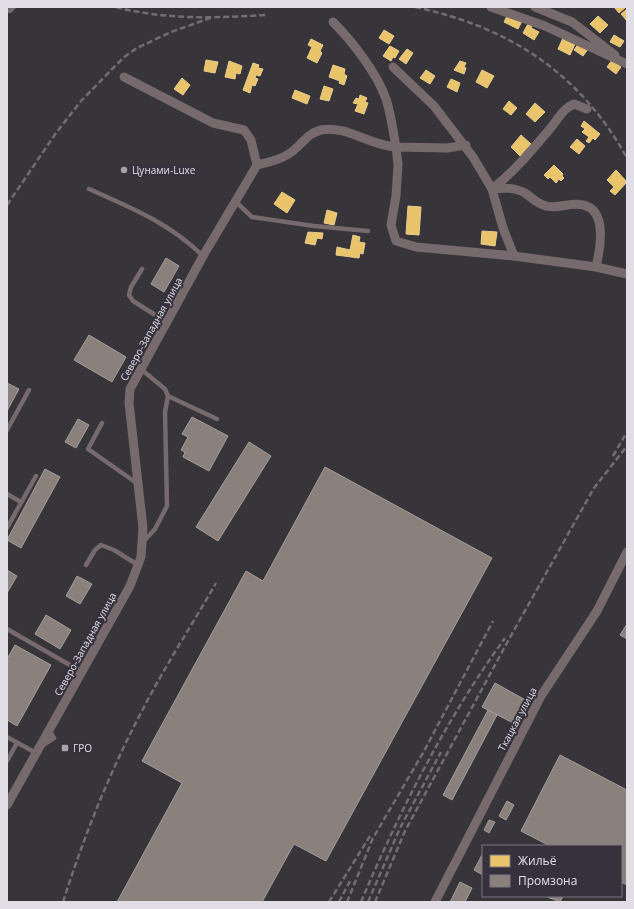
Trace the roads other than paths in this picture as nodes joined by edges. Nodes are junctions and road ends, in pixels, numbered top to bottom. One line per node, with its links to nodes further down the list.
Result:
1 (14, 7): 4 (lane)
2 (491, 7): 6 (street)
3 (535, 7): 6 (street)
4 (7, 10)
5 (333, 22): 11 (street)
6 (626, 63)
7 (393, 67): 10 (street)
8 (124, 77): 12 (street)
9 (587, 109): 13 (street)
10 (466, 145): 11 (street); 13 (street)
11 (396, 147): 12 (street); 18 (street)
12 (257, 165): 15 (street, Северо-Западная улица)
13 (492, 188): 18 (street); 19 (street)
14 (89, 189): 17 (lane)
15 (236, 202): 16 (lane); 17 (street, Северо-Западная улица)
16 (368, 232)
17 (204, 256): 22 (street, Северо-Западная улица)
18 (514, 256): 19 (street)
19 (596, 267): 21 (street)
20 (142, 269): 22 (lane)
21 (627, 274)
22 (168, 323): 23 (street, Северо-Западная улица)
23 (142, 370): 25 (lane); 30 (street, Северо-Западная улица)
24 (29, 390): 28 (lane)
25 (168, 396): 26 (lane); 34 (lane)
26 (217, 419)
27 (102, 423): 30 (lane)
28 (7, 430)
29 (36, 476): 32 (lane)
30 (138, 485): 34 (street, Северо-Западная улица)
31 (7, 494): 32 (lane)
32 (21, 502): 33 (lane)
33 (7, 528)
34 (143, 542): 37 (street, Северо-Западная улица)
35 (627, 552): 45 (street, Ткацкая улица)
36 (86, 565): 37 (lane)
37 (138, 565): 39 (street, Северо-Западная улица)
38 (7, 629): 39 (lane)
39 (82, 672): 42 (street, Северо-Западная улица)
40 (7, 737): 41 (lane)
41 (17, 743): 42 (lane); 43 (lane)
42 (38, 750): 44 (street, Северо-Западная улица)
43 (7, 762)
44 (7, 805)
45 (435, 902)

